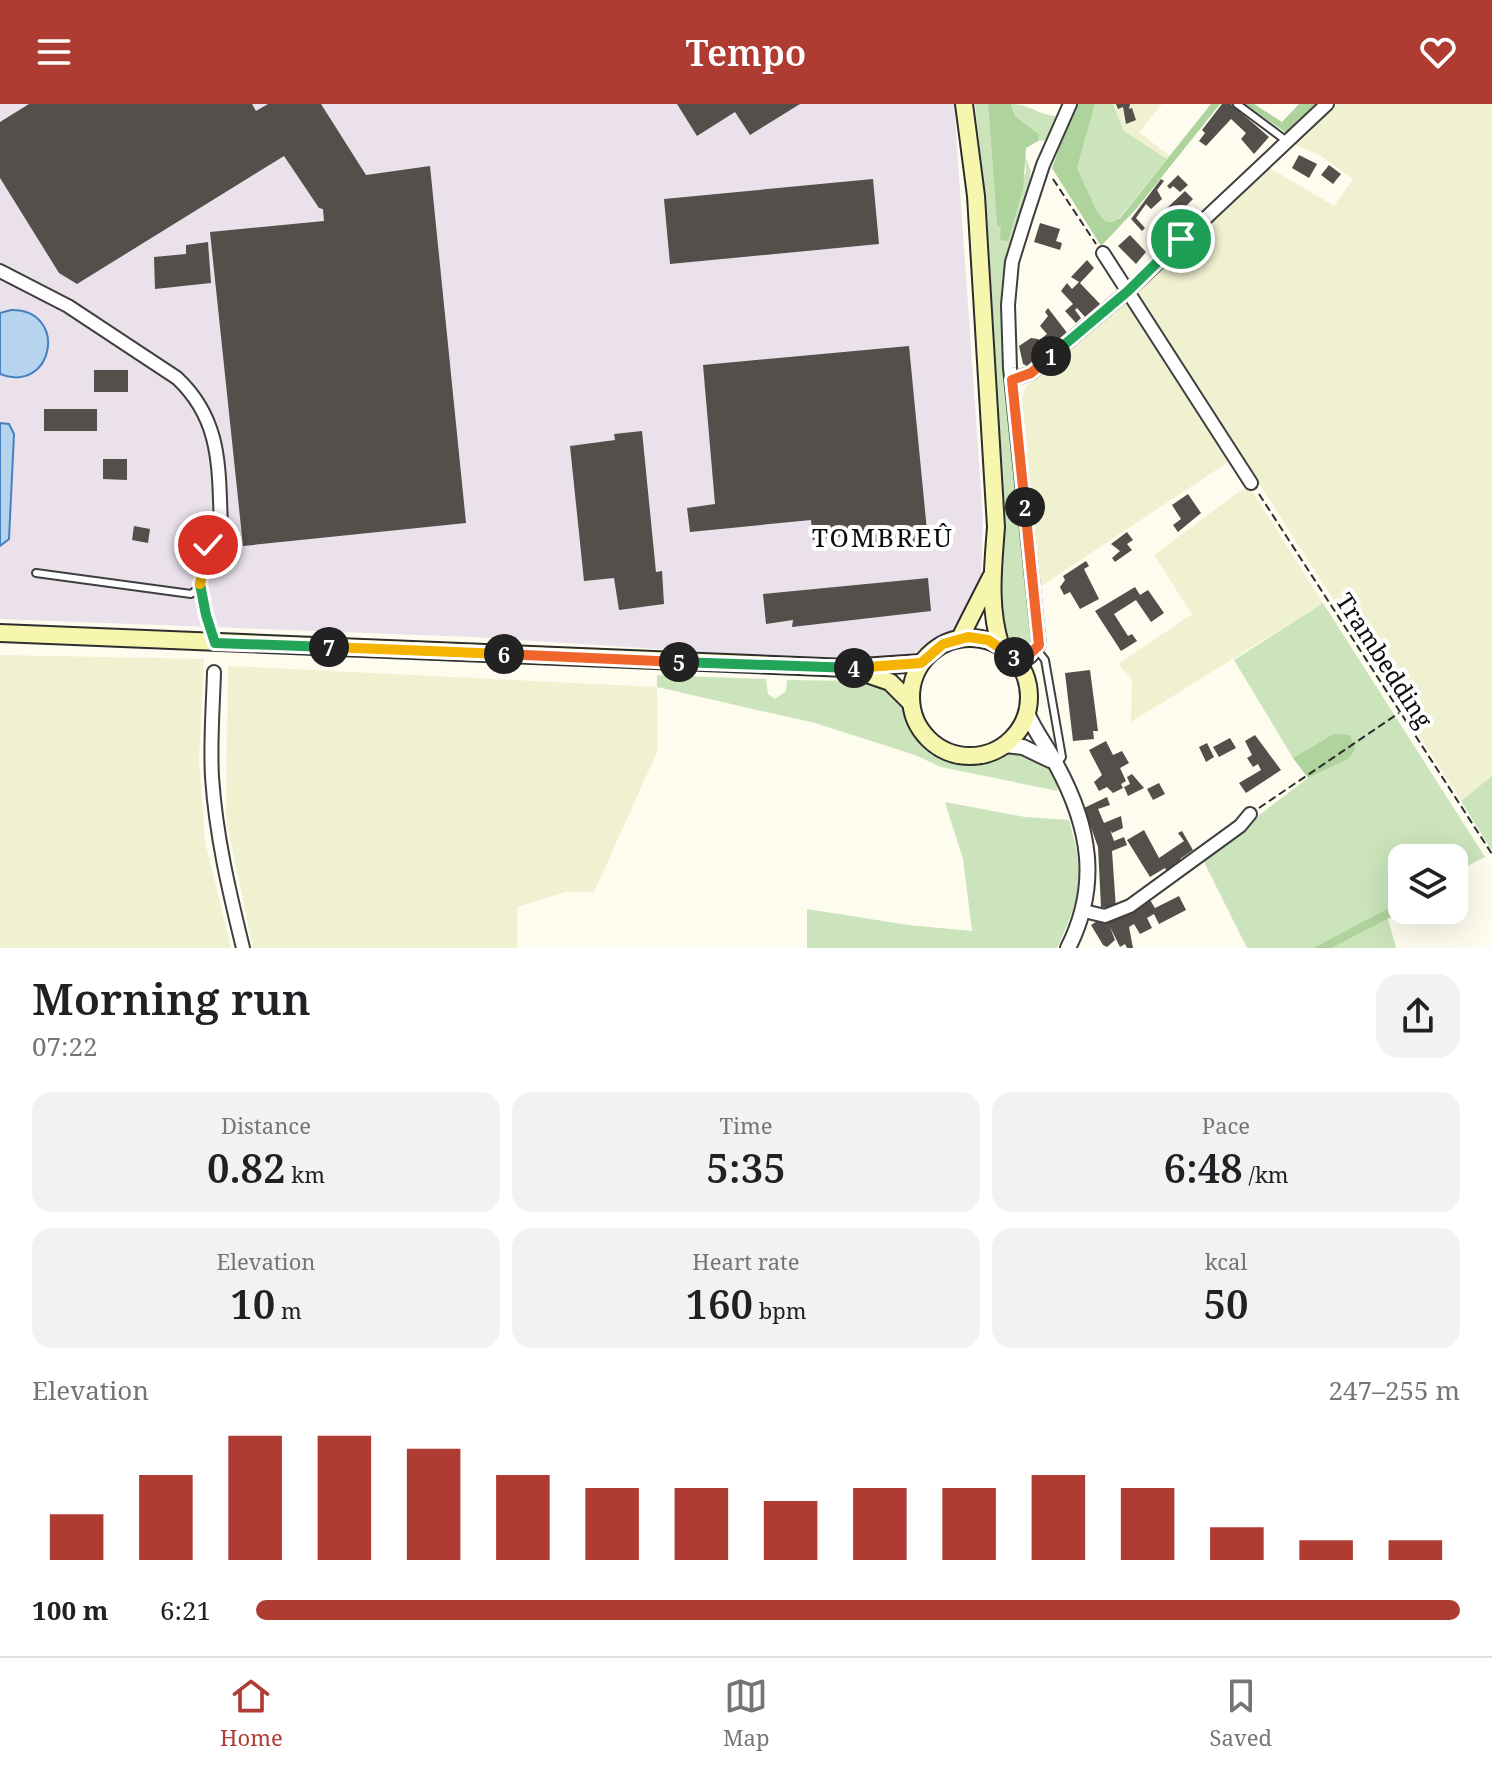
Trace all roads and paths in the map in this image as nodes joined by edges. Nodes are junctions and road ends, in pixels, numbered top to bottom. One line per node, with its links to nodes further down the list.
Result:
1 (964, 104): 14 (main road)
2 (1070, 104): 6 (street)
3 (1237, 104): 5 (lane)
4 (1327, 104): 5 (street)
5 (1288, 142): 9 (street)
6 (1043, 165): 7 (path); 10 (street)
7 (1103, 253): 9 (street)
8 (0, 271): 12 (street)
9 (1128, 291): 10 (street); 11 (street)
10 (1012, 380): 20 (street)
11 (1251, 483): 27 (path, Trambedding)
12 (222, 538): 15 (lane)
13 (36, 573): 15 (lane)
14 (992, 576): 17 (main road); 19 (main road)
15 (200, 587): 18 (path)
16 (0, 633): 18 (main road)
17 (960, 638): 19 (main road); 21 (main road)
18 (215, 643): 23 (main road)
19 (1001, 647): 22 (main road)
20 (1036, 649): 22 (street); 29 (lane)
21 (921, 663): 23 (main road); 25 (main road)
22 (1019, 664): 26 (main road)
23 (847, 668): 25 (main road)
24 (214, 672): 33 (street)
25 (911, 703): 28 (main road)
26 (1027, 713): 28 (main road); 29 (street)
27 (1400, 713): 30 (path); 31 (path, Trambedding)
28 (1005, 745): 29 (street)
29 (1057, 764): 32 (street)
30 (1250, 814): 32 (street)
31 (1492, 854)
32 (1084, 911): 34 (street)
33 (243, 948)
34 (1068, 948)

